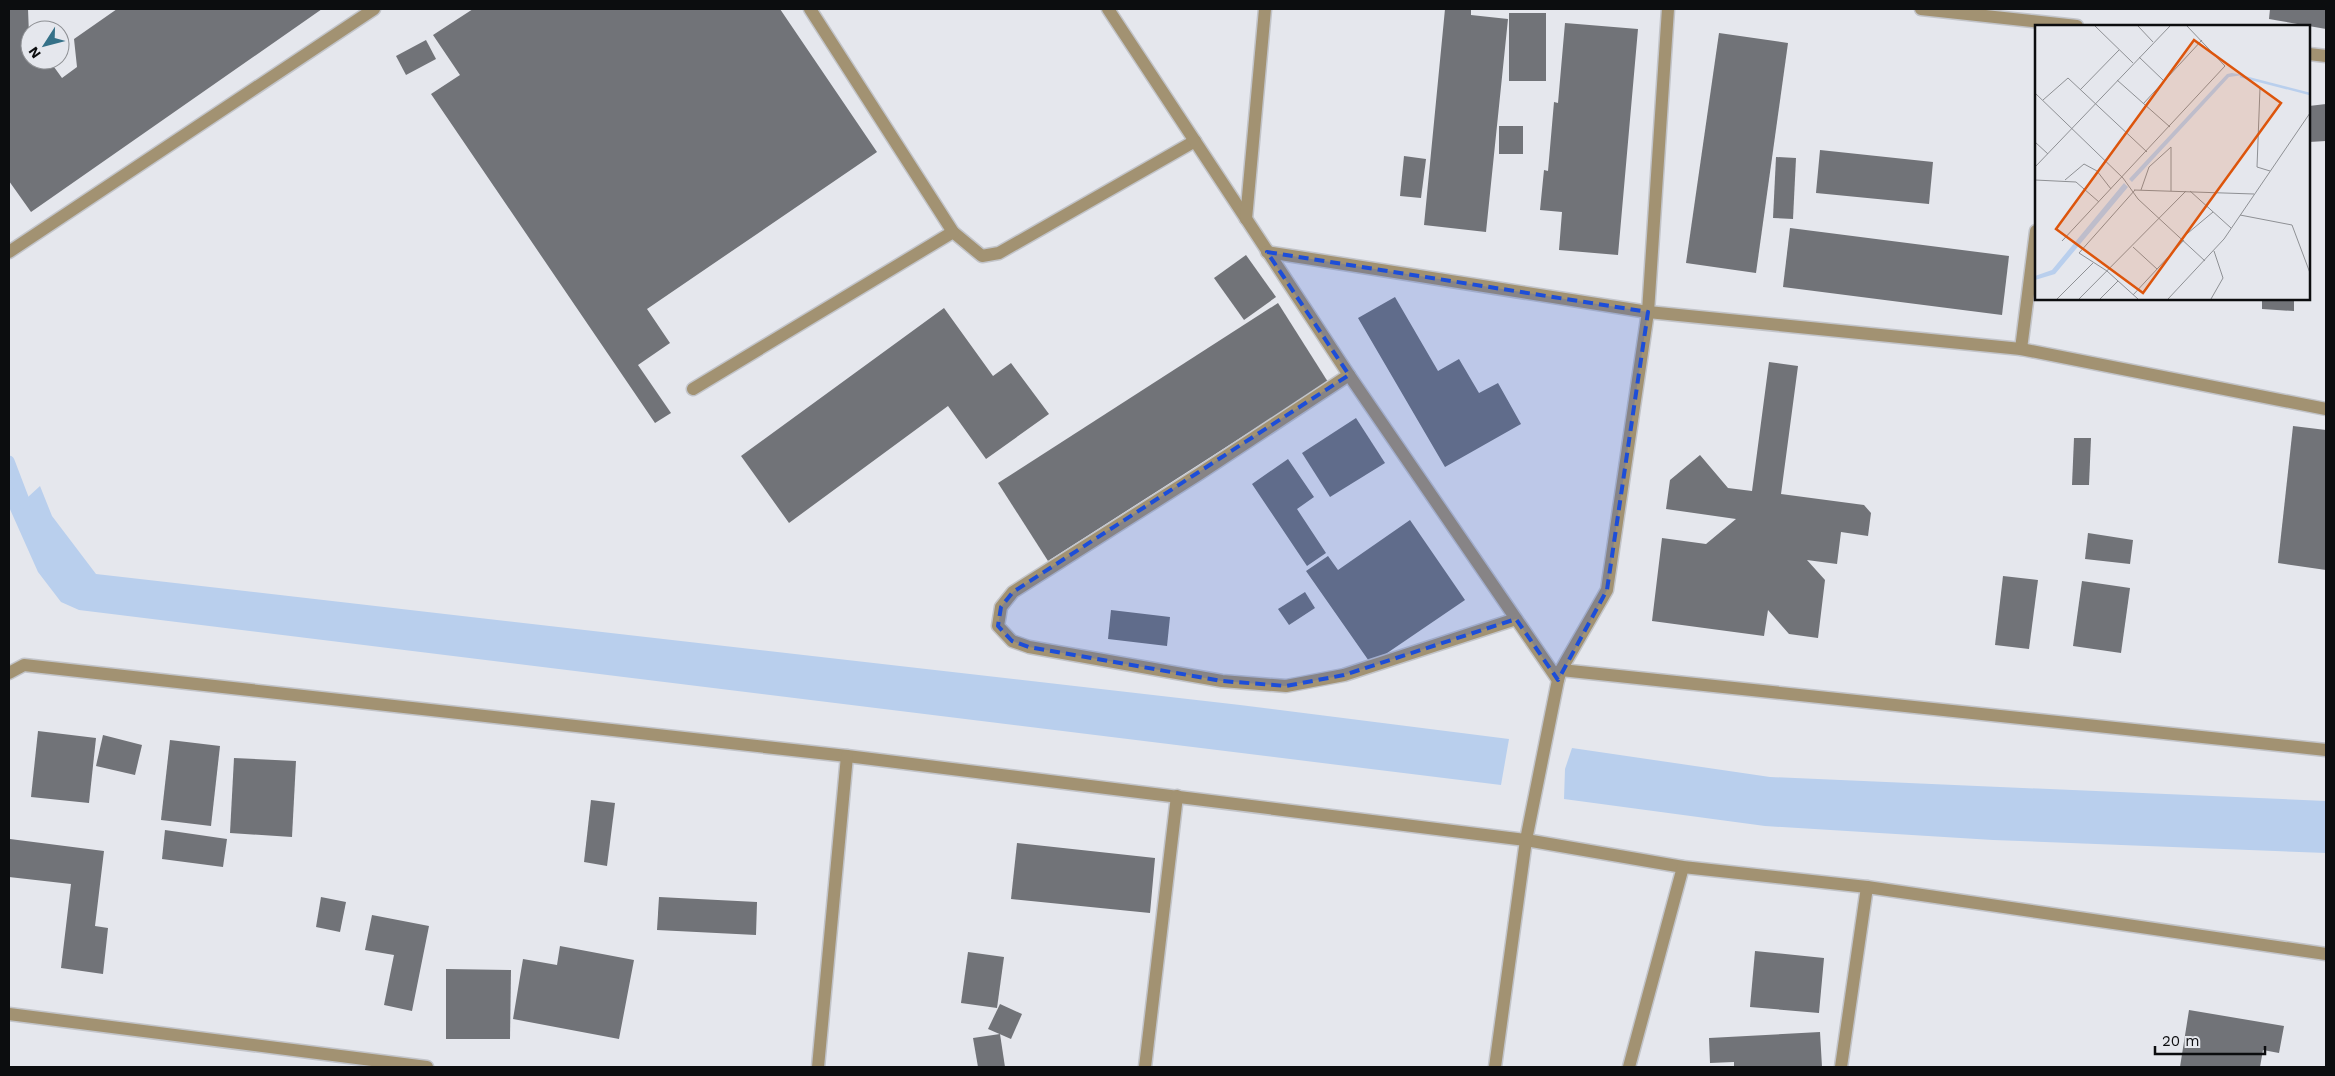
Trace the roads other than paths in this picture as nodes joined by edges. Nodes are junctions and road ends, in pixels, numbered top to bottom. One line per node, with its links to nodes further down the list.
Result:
1 (374, 9): 14 (street)
2 (810, 9): 12 (street)
3 (1108, 9): 10 (street)
4 (1265, 9): 11 (street)
5 (1668, 9): 16 (street)
6 (1921, 9): 7 (street)
7 (2062, 25)
8 (2310, 54): 9 (street)
9 (2326, 56)
10 (1195, 141): 11 (street); 12 (street)
11 (1246, 219): 15 (street)
12 (953, 232): 19 (street)
13 (2035, 239): 17 (street)
14 (9, 252)
15 (1268, 252): 16 (street); 18 (street)
16 (1648, 312): 17 (street); 23 (street)
17 (2021, 349): 20 (street)
18 (1349, 375): 21 (street); 21 (street)
19 (693, 389)
20 (2326, 409)
21 (1516, 619): 23 (street)
22 (9, 673): 25 (street)
23 (1560, 675): 24 (street); 27 (street)
24 (2326, 750)
25 (848, 756): 26 (street); 33 (street)
26 (1177, 796): 27 (street); 34 (street)
27 (1526, 840): 28 (street); 35 (street)
28 (1683, 867): 29 (street); 36 (street)
29 (1867, 887): 30 (street); 37 (street)
30 (2326, 954)
31 (9, 1014): 32 (street)
32 (427, 1067)
33 (818, 1067)
34 (1145, 1067)
35 (1495, 1067)
36 (1628, 1067)
37 (1841, 1067)

